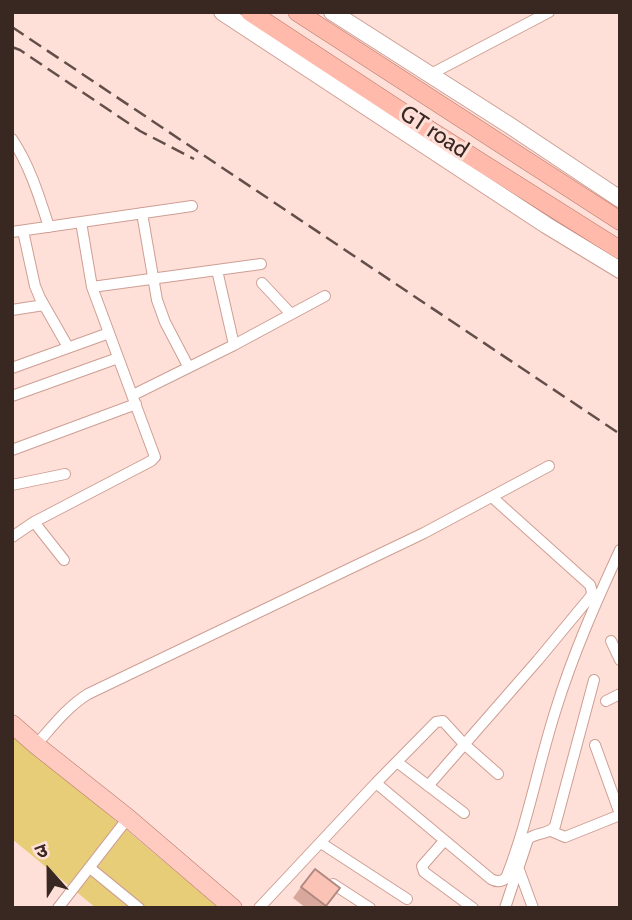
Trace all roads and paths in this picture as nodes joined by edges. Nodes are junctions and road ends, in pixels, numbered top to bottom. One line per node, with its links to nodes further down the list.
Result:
1 (222, 12): 18 (main road)
2 (250, 12): 15 (highway, GT road)
3 (297, 12): 11 (highway, GT road)
4 (332, 12): 6 (main road)
5 (543, 14): 6 (street)
6 (429, 75): 8 (main road)
7 (12, 139): 13 (street)
8 (620, 199)
9 (192, 206): 10 (street)
10 (142, 213): 12 (street); 19 (street)
11 (620, 221)
12 (81, 222): 13 (street); 21 (street)
13 (49, 227): 14 (street)
14 (18, 232): 23 (street)
15 (620, 250)
16 (261, 264): 17 (street)
17 (217, 270): 19 (street); 27 (street)
18 (620, 270)
19 (152, 278): 21 (street); 30 (street)
20 (262, 283): 25 (street)
21 (92, 287): 26 (street)
22 (325, 296): 25 (street)
23 (44, 305): 24 (street); 28 (street)
24 (12, 310)
25 (290, 314): 27 (street)
26 (109, 333): 28 (street); 29 (street)
27 (234, 345): 30 (street)
28 (68, 347): 31 (street)
29 (118, 358): 32 (street); 33 (street)
30 (188, 366): 33 (street)
31 (12, 369)
32 (12, 396)
33 (134, 400): 34 (street); 39 (street)
34 (12, 450)
35 (549, 466): 38 (street)
36 (65, 474): 37 (street)
37 (12, 485)
38 (492, 497): 49 (street); 50 (street)
39 (34, 522): 40 (street); 42 (street)
40 (12, 537)
41 (620, 550): 60 (street)
42 (64, 560)
43 (611, 641): 44 (street)
44 (620, 660)
45 (594, 680): 59 (street)
46 (620, 694): 47 (street)
47 (606, 701)
48 (12, 724): 50 (main road)
49 (464, 744): 52 (street); 53 (street); 55 (street)
50 (36, 745): 58 (main road)
51 (595, 745): 57 (street)
52 (397, 762): 54 (street); 55 (street)
53 (498, 774)
54 (376, 783): 60 (street); 61 (street)
55 (428, 786): 56 (street)
56 (464, 813)
57 (620, 815): 59 (street)
58 (128, 818): 63 (street); 69 (main road)
59 (551, 831): 62 (street)
60 (444, 841): 66 (street)
61 (321, 843): 65 (street); 70 (street)
62 (518, 867): 72 (street); 73 (street)
63 (90, 868): 67 (street); 68 (street)
64 (333, 884): 71 (street)
65 (407, 899)
66 (471, 907)
67 (58, 908)
68 (139, 908)
69 (233, 908)
70 (259, 908)
71 (370, 908)
72 (505, 908)
73 (533, 908)

